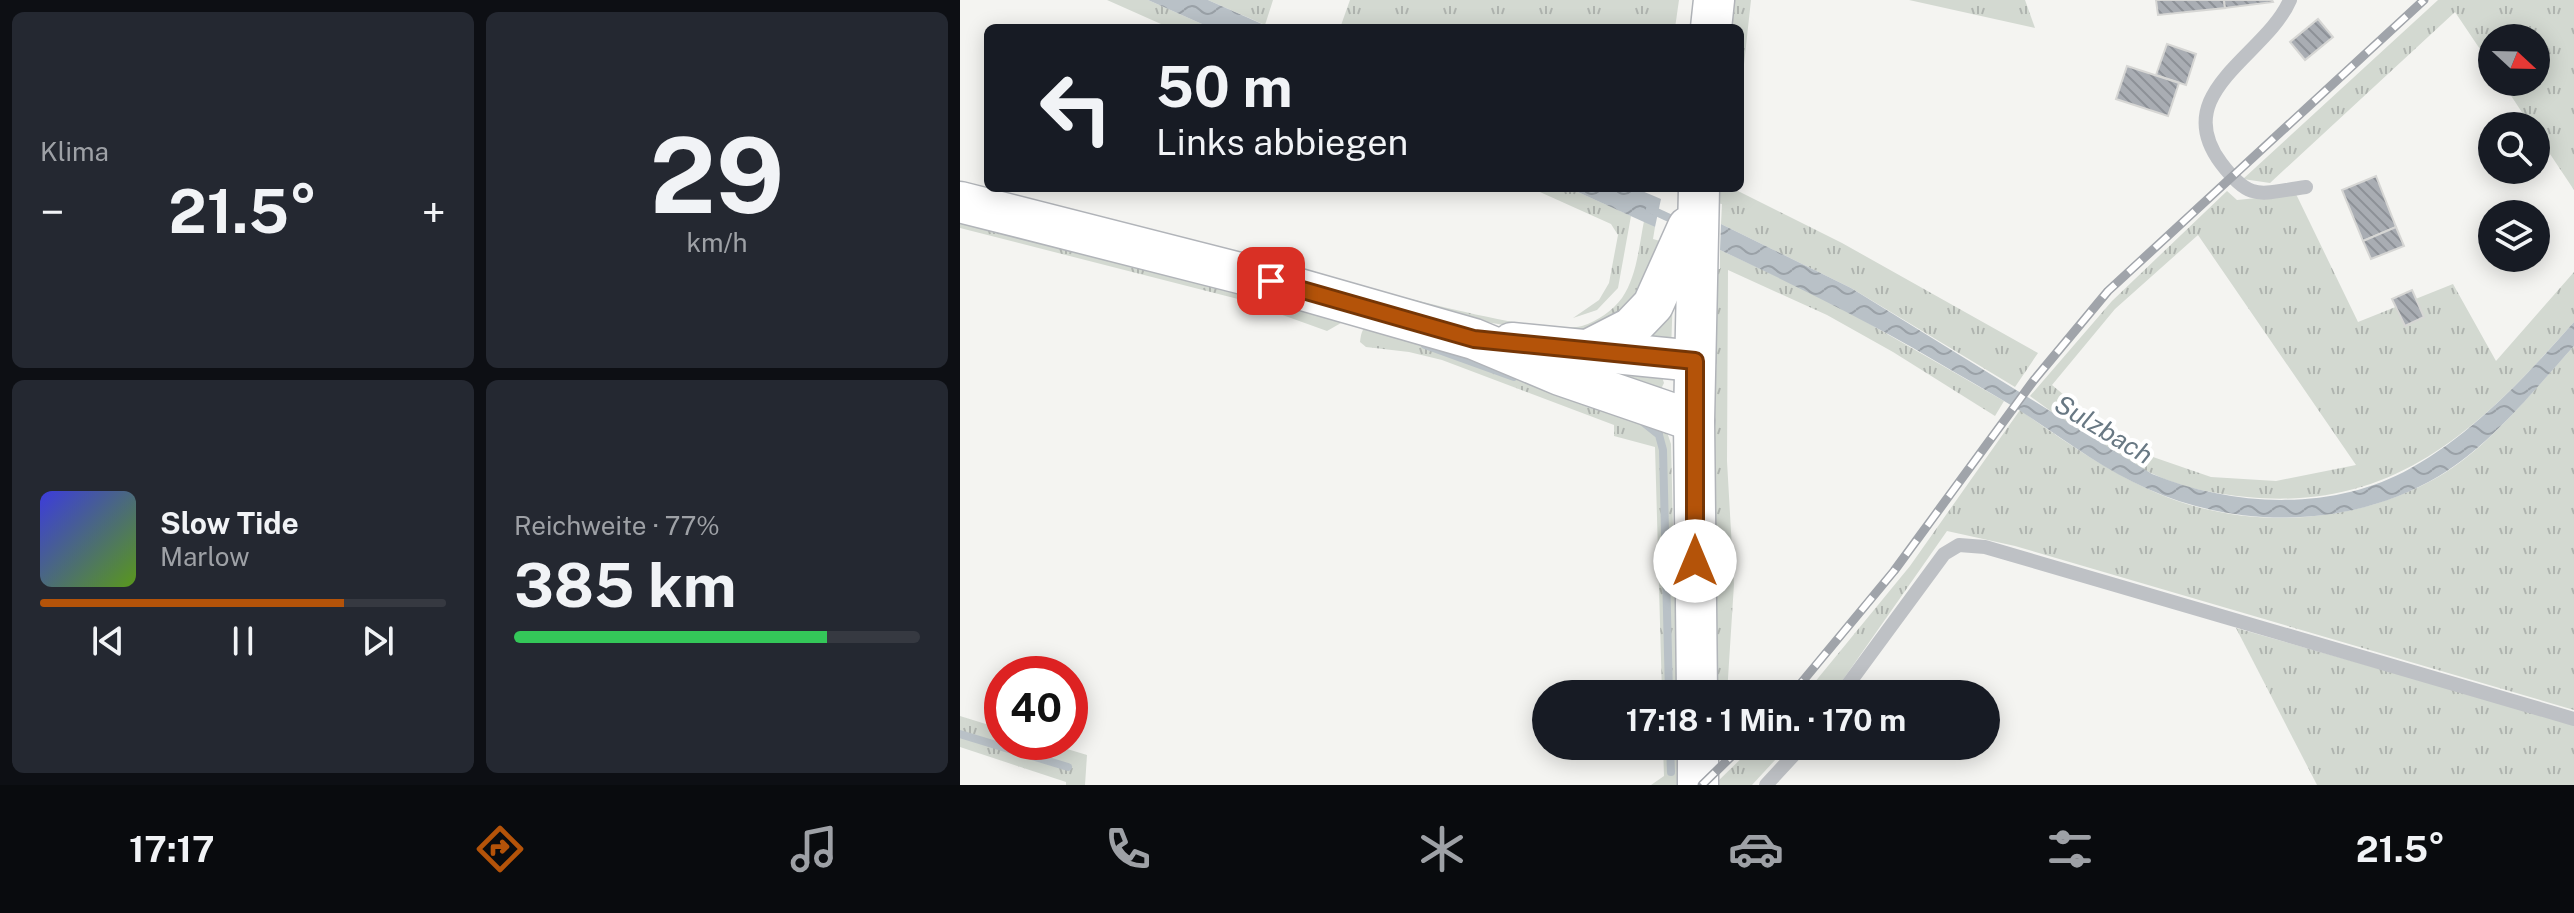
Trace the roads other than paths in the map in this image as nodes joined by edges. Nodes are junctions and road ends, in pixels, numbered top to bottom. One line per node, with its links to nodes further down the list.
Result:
1 (1714, 0): 3 (street)
2 (2290, 0): 4 (lane)
3 (1711, 24)
4 (2306, 187)
5 (1699, 194): 7 (street)
6 (960, 202): 8 (street)
7 (1687, 256): 9 (street); 10 (street)
8 (1474, 339): 9 (street); 11 (street)
9 (1590, 349): 10 (street)
10 (1695, 361): 11 (street)
11 (1694, 421): 12 (street)
12 (1697, 680)
13 (1851, 680): 14 (lane)
14 (2574, 719)
15 (1698, 760): 17 (street)
16 (1789, 760): 18 (lane)
17 (1698, 785)
18 (1766, 785)

